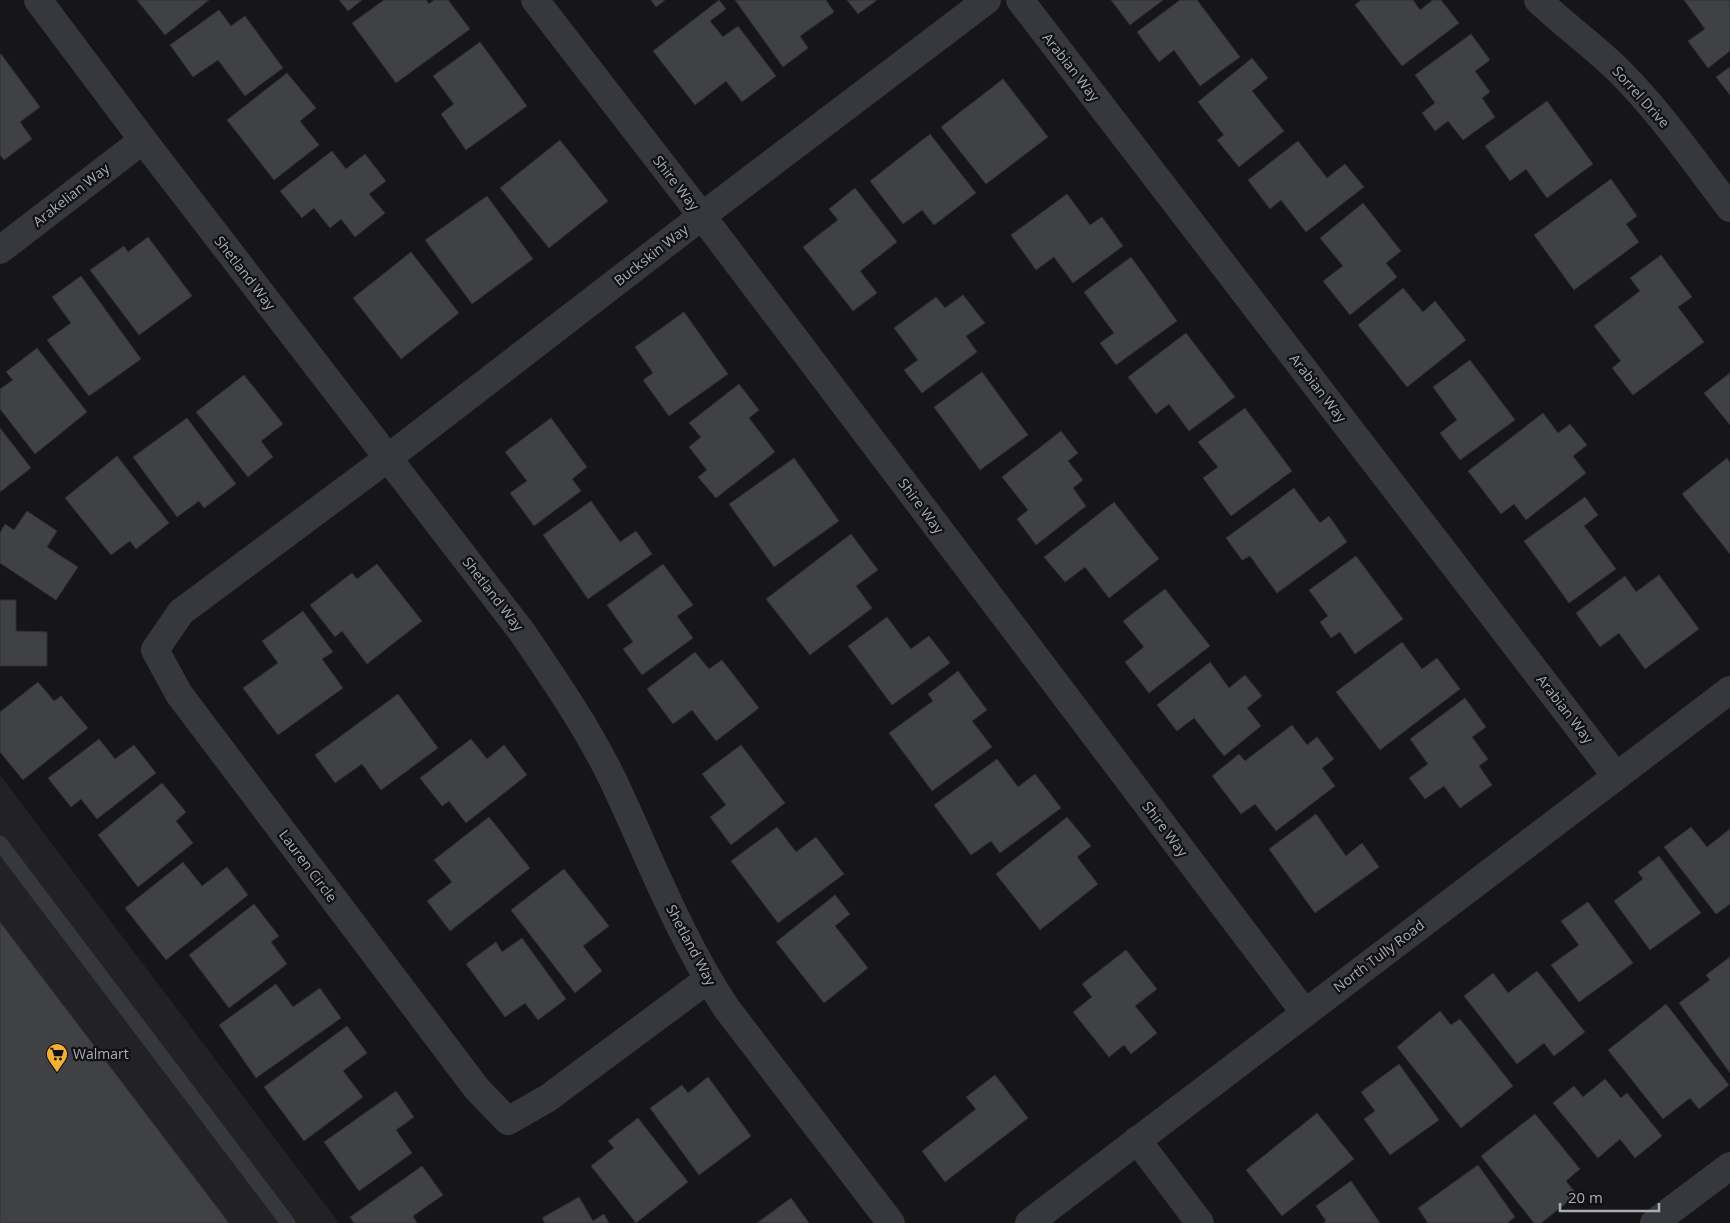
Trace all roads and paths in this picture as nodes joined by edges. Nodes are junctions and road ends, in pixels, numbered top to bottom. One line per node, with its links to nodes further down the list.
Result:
1 (38, 0): 6 (street, Shetland Way)
2 (535, 0): 8 (street, Shire Way)
3 (988, 0): 8 (street, Buckskin Way)
4 (1020, 0): 12 (street, Arabian Way)
5 (1538, 0): 7 (street, Sorrel Drive)
6 (143, 140): 9 (street, Arakelian Way); 10 (street, Shetland Way)
7 (1730, 208)
8 (702, 216): 10 (street, Buckskin Way); 15 (street, Shire Way)
9 (0, 250)
10 (388, 458): 14 (street, Shetland Way); 14 (street, Lauren Circle)
11 (1730, 690): 12 (street, North Tully Road)
12 (1616, 776): 15 (street, North Tully Road)
13 (0, 843): 18 (lane)
14 (707, 980): 19 (street, Shetland Way)
15 (1305, 1013): 16 (street, North Tully Road)
16 (1137, 1140): 20 (street, North Tully Road); 21 (street)
17 (1730, 1166): 22 (street)
18 (288, 1223)
19 (891, 1223)
20 (1029, 1223)
21 (1200, 1223)
22 (1654, 1223)

